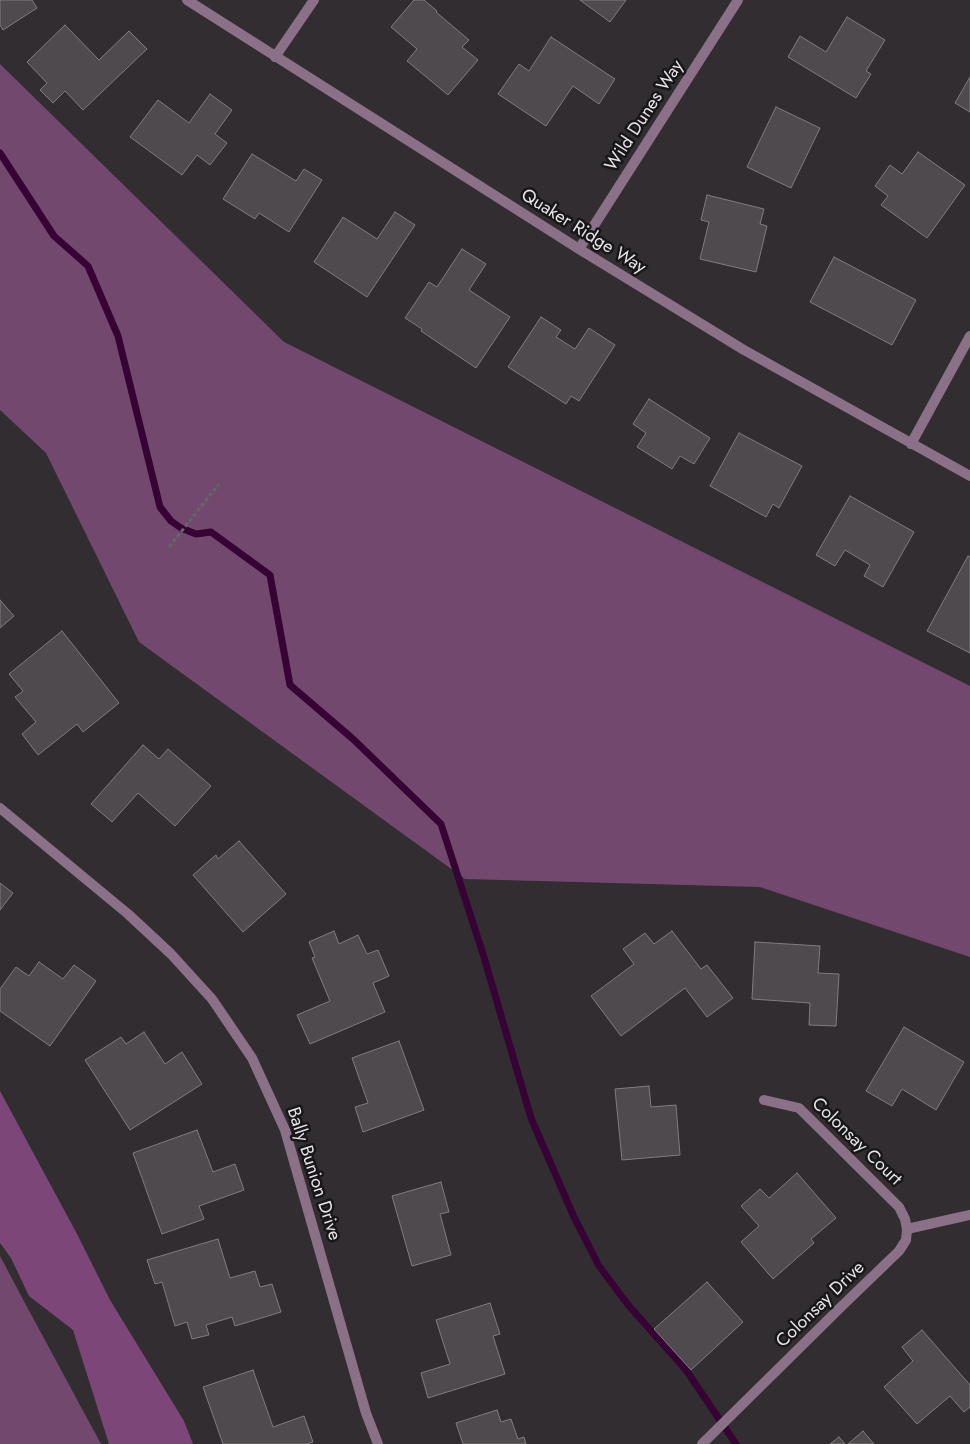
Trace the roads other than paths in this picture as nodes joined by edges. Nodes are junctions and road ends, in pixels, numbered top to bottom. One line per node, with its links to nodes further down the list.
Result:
1 (187, 0): 4 (street, Quaker Ridge Way)
2 (314, 0): 4 (street)
3 (738, 0): 5 (street, Wild Dunes Way)
4 (275, 57): 5 (street, Quaker Ridge Way)
5 (579, 249): 7 (street, Quaker Ridge Way)
6 (970, 336): 7 (street)
7 (911, 444): 8 (street, Quaker Ridge Way)
8 (970, 476)
9 (0, 808): 13 (street, Bally Bunion Drive)
10 (764, 1100): 12 (street, Colonsay Court)
11 (970, 1215): 12 (street)
12 (907, 1229): 14 (street, Colonsay Drive)
13 (378, 1444)
14 (702, 1444)

